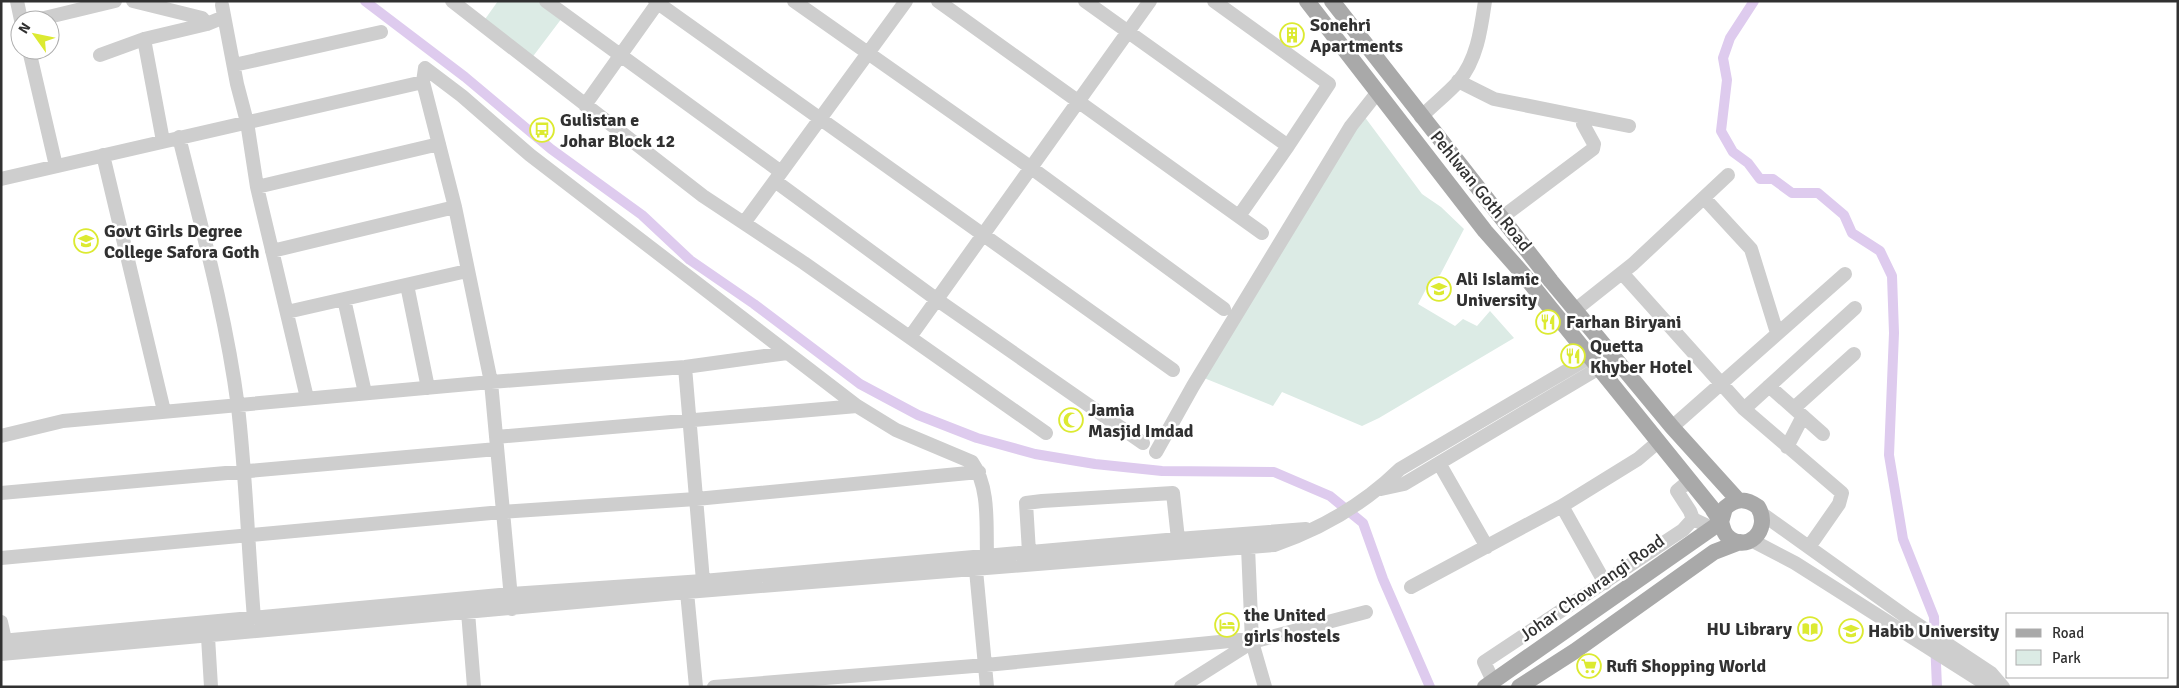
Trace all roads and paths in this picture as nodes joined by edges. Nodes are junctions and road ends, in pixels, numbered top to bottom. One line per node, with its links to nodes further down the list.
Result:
1 (115, 1): 15 (street)
2 (133, 1): 16 (street)
3 (452, 1): 29 (street)
4 (546, 1): 21 (street)
5 (794, 1): 20 (street)
6 (906, 1): 20 (street)
7 (938, 1): 28 (street)
8 (1085, 1): 18 (street)
9 (1150, 1): 18 (street)
10 (1214, 1): 38 (street)
11 (1307, 1): 27 (main road, Pehlwan Goth Road)
12 (1332, 1): 30 (main road, Pehlwan Goth Road)
13 (1485, 1): 26 (street)
14 (657, 2): 21 (street); 32 (street)
15 (67, 6)
16 (207, 24): 19 (street); 24 (street)
17 (381, 32): 24 (street)
18 (1128, 33): 28 (street); 38 (street)
19 (144, 40): 22 (street); 36 (street)
20 (868, 53): 32 (street); 41 (street)
21 (621, 54): 29 (street); 42 (street)
22 (100, 55)
23 (31, 60): 40 (street)
24 (234, 65): 33 (street)
25 (423, 82): 33 (street); 37 (street); 68 (street)
26 (1458, 82): 30 (street); 31 (street)
27 (1377, 93): 58 (main road, Pehlwan Goth Road); 93 (street)
28 (1079, 101): 41 (street); 48 (street)
29 (585, 105): 50 (street)
30 (1421, 117): 49 (main road, Pehlwan Goth Road)
31 (1583, 117): 34 (street); 49 (street)
32 (821, 118): 42 (street); 52 (street)
33 (247, 122): 35 (street); 45 (street)
34 (1629, 126)
35 (179, 137): 36 (street); 79 (street)
36 (163, 141): 39 (street)
37 (439, 144): 45 (street); 47 (street)
38 (1288, 146): 48 (street)
39 (103, 155): 40 (street); 82 (street)
40 (56, 166): 44 (street)
41 (1030, 167): 52 (street); 63 (street)
42 (778, 176): 50 (street); 61 (street)
43 (1728, 176): 46 (street)
44 (1, 179)
45 (257, 187): 53 (street)
46 (1704, 198): 56 (street); 66 (street)
47 (455, 207): 53 (street); 54 (street)
48 (1238, 216): 51 (street)
49 (1501, 218): 55 (main road, Pehlwan Goth Road)
50 (744, 223): 67 (street)
51 (1262, 233)
52 (983, 234): 61 (street); 72 (street)
53 (272, 251): 65 (street)
54 (467, 271): 59 (street); 73 (street)
55 (1543, 271): 58 (main road); 64 (main road, Pehlwan Goth Road)
56 (1622, 273): 64 (street); 74 (street)
57 (1845, 274): 66 (street)
58 (1530, 282): 70 (main road, Pehlwan Goth Road)
59 (407, 284): 60 (street); 76 (street)
60 (344, 299): 65 (street); 77 (street)
61 (936, 300): 67 (street); 89 (street)
62 (1856, 308): 75 (street)
63 (1224, 309)
64 (1575, 310): 85 (main road, Pehlwan Goth Road)
65 (286, 312): 78 (street)
66 (1777, 334): 74 (street)
67 (910, 337): 86 (street)
68 (787, 353): 71 (street); 80 (street)
69 (1854, 354): 83 (street)
70 (1594, 363): 90 (main road, Pehlwan Goth Road); 94 (street); 98 (street)
71 (685, 367): 73 (street); 84 (street)
72 (1173, 370)
73 (491, 382): 76 (street); 91 (street)
74 (1720, 384): 81 (street); 85 (street)
75 (1770, 386): 81 (street); 83 (street)
76 (428, 388): 77 (street)
77 (365, 393): 78 (street)
78 (307, 398): 79 (street)
79 (237, 405): 82 (street); 95 (street)
80 (857, 406): 84 (street); 96 (street)
81 (1744, 408): 92 (street)
82 (164, 411): 88 (street)
83 (1799, 412): 87 (street); 92 (street)
84 (688, 420): 91 (street); 100 (street)
85 (1672, 427): 101 (main road, Pehlwan Goth Road)
86 (1046, 433)
87 (1823, 434)
88 (1, 436)
89 (1143, 442)
90 (1658, 442): 97 (main road, Pehlwan Goth Road); 102 (street)
91 (496, 443): 95 (street); 103 (street)
92 (1787, 448): 113 (street)
93 (1156, 452)
94 (1439, 463): 98 (street); 112 (street)
95 (244, 472): 99 (street); 108 (street)
96 (979, 472): 100 (street); 115 (street)
97 (1689, 481): 105 (street); 106 (main road, Pehlwan Goth Road)
98 (1380, 489): 107 (street)
99 (1, 493)
100 (696, 499): 103 (street); 118 (street)
101 (1738, 500): 104 (main road); 106 (main road)
102 (1562, 506): 112 (street); 120 (street)
103 (502, 512): 108 (street); 123 (street)
104 (1762, 513): 110 (main road); 113 (street)
105 (1693, 519): 106 (street); 120 (street)
106 (1716, 525): 110 (main road); 137 (main road, Johar Chowrangi Road)
107 (1318, 527): 109 (street); 111 (street)
108 (247, 535): 116 (street); 127 (street)
109 (1178, 539): 114 (street); 114 (street)
110 (1746, 541): 135 (street); 145 (main road)
111 (1248, 547): 117 (street); 132 (street)
112 (1486, 547): 121 (street)
113 (1809, 547): 135 (street)
114 (1029, 552): 115 (street)
115 (987, 555): 119 (street)
116 (1, 558)
117 (976, 570): 119 (street); 134 (street)
118 (703, 581): 119 (street); 123 (street)
119 (761, 581): 122 (street)
120 (1605, 583): 137 (street)
121 (1411, 587)
122 (687, 592): 124 (street); 140 (street)
123 (511, 594): 124 (street); 128 (street)
124 (512, 609): 125 (street)
125 (468, 612): 128 (street); 139 (street)
126 (1366, 612): 132 (street)
127 (254, 618): 128 (street); 131 (street)
128 (303, 621): 130 (street)
129 (1, 622): 131 (street)
130 (208, 637): 133 (street); 138 (street)
131 (3, 640)
132 (1252, 642): 134 (street); 143 (street); 144 (street)
133 (1, 654)
134 (986, 665): 136 (street); 142 (street)
135 (1970, 666): 146 (street); 147 (street)
136 (789, 684): 141 (street)
137 (1489, 684)
138 (211, 687)
139 (474, 687)
140 (696, 687)
141 (714, 687)
142 (988, 687)
143 (1181, 687)
144 (1265, 687)
145 (1519, 687)
146 (1994, 687)
147 (2003, 687)

